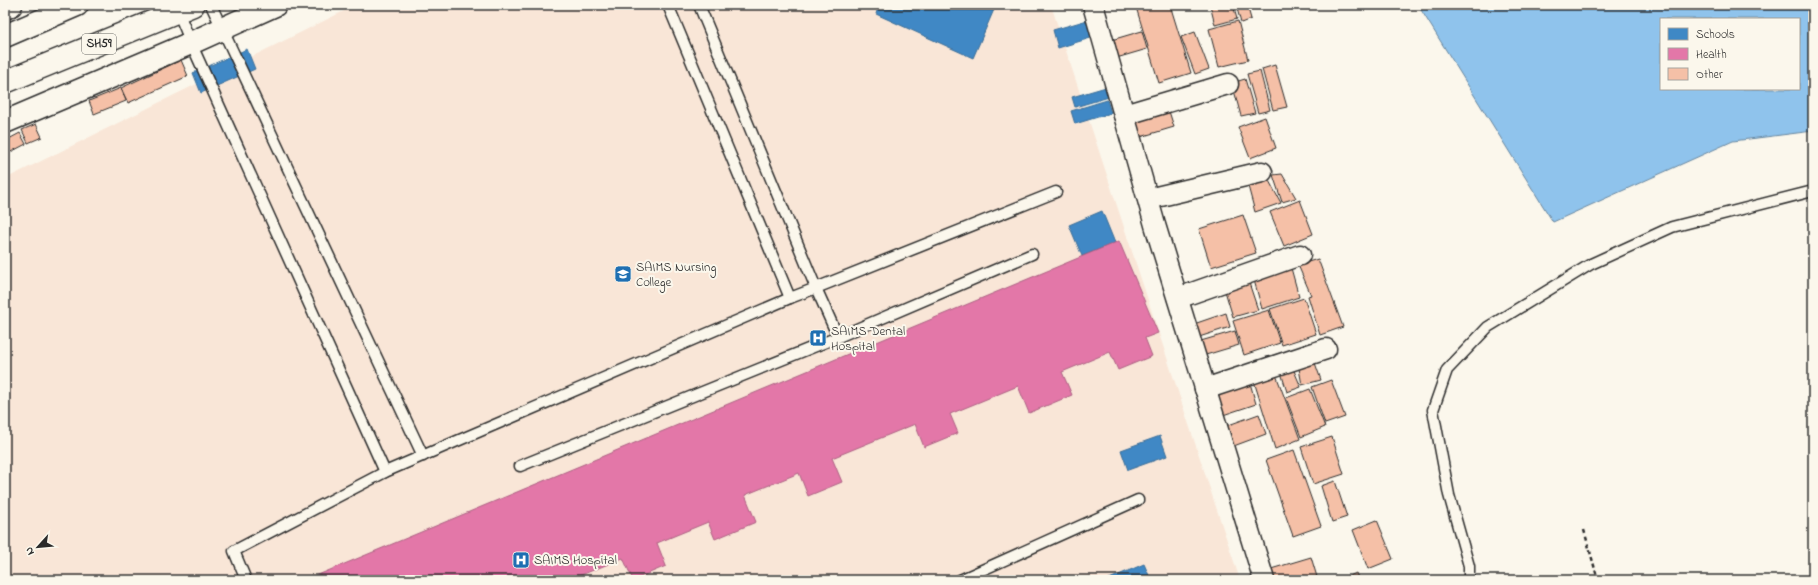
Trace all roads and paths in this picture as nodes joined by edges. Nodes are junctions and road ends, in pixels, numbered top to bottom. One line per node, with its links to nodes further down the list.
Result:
1 (12, 5): 9 (street)
2 (77, 5): 11 (street)
3 (211, 5): 10 (lane)
4 (275, 5): 10 (street)
5 (668, 5): 24 (lane)
6 (699, 5): 23 (lane)
7 (1093, 5): 15 (street)
8 (182, 7): 12 (lane); 13 (street, SH59)
9 (5, 8)
10 (222, 29): 12 (street); 29 (lane)
11 (5, 36)
12 (191, 43): 16 (street); 31 (lane)
13 (5, 82)
14 (1228, 84): 15 (street)
15 (1124, 116): 20 (street)
16 (5, 122)
17 (1262, 172): 20 (street)
18 (1813, 191): 37 (lane)
19 (1056, 192): 23 (lane)
20 (1148, 199): 25 (street)
21 (1032, 254): 26 (lane)
22 (1300, 255): 25 (street)
23 (816, 288): 24 (lane); 26 (lane)
24 (790, 298): 29 (lane)
25 (1178, 298): 28 (street)
26 (838, 337): 30 (lane)
27 (1326, 349): 28 (street)
28 (1206, 389): 36 (street)
29 (423, 456): 31 (lane)
30 (520, 466)
31 (385, 472): 34 (lane)
32 (1138, 500): 35 (lane)
33 (1584, 530): 38 (path)
34 (246, 580)
35 (960, 580)
36 (1264, 580)
37 (1469, 580)
38 (1598, 580)

